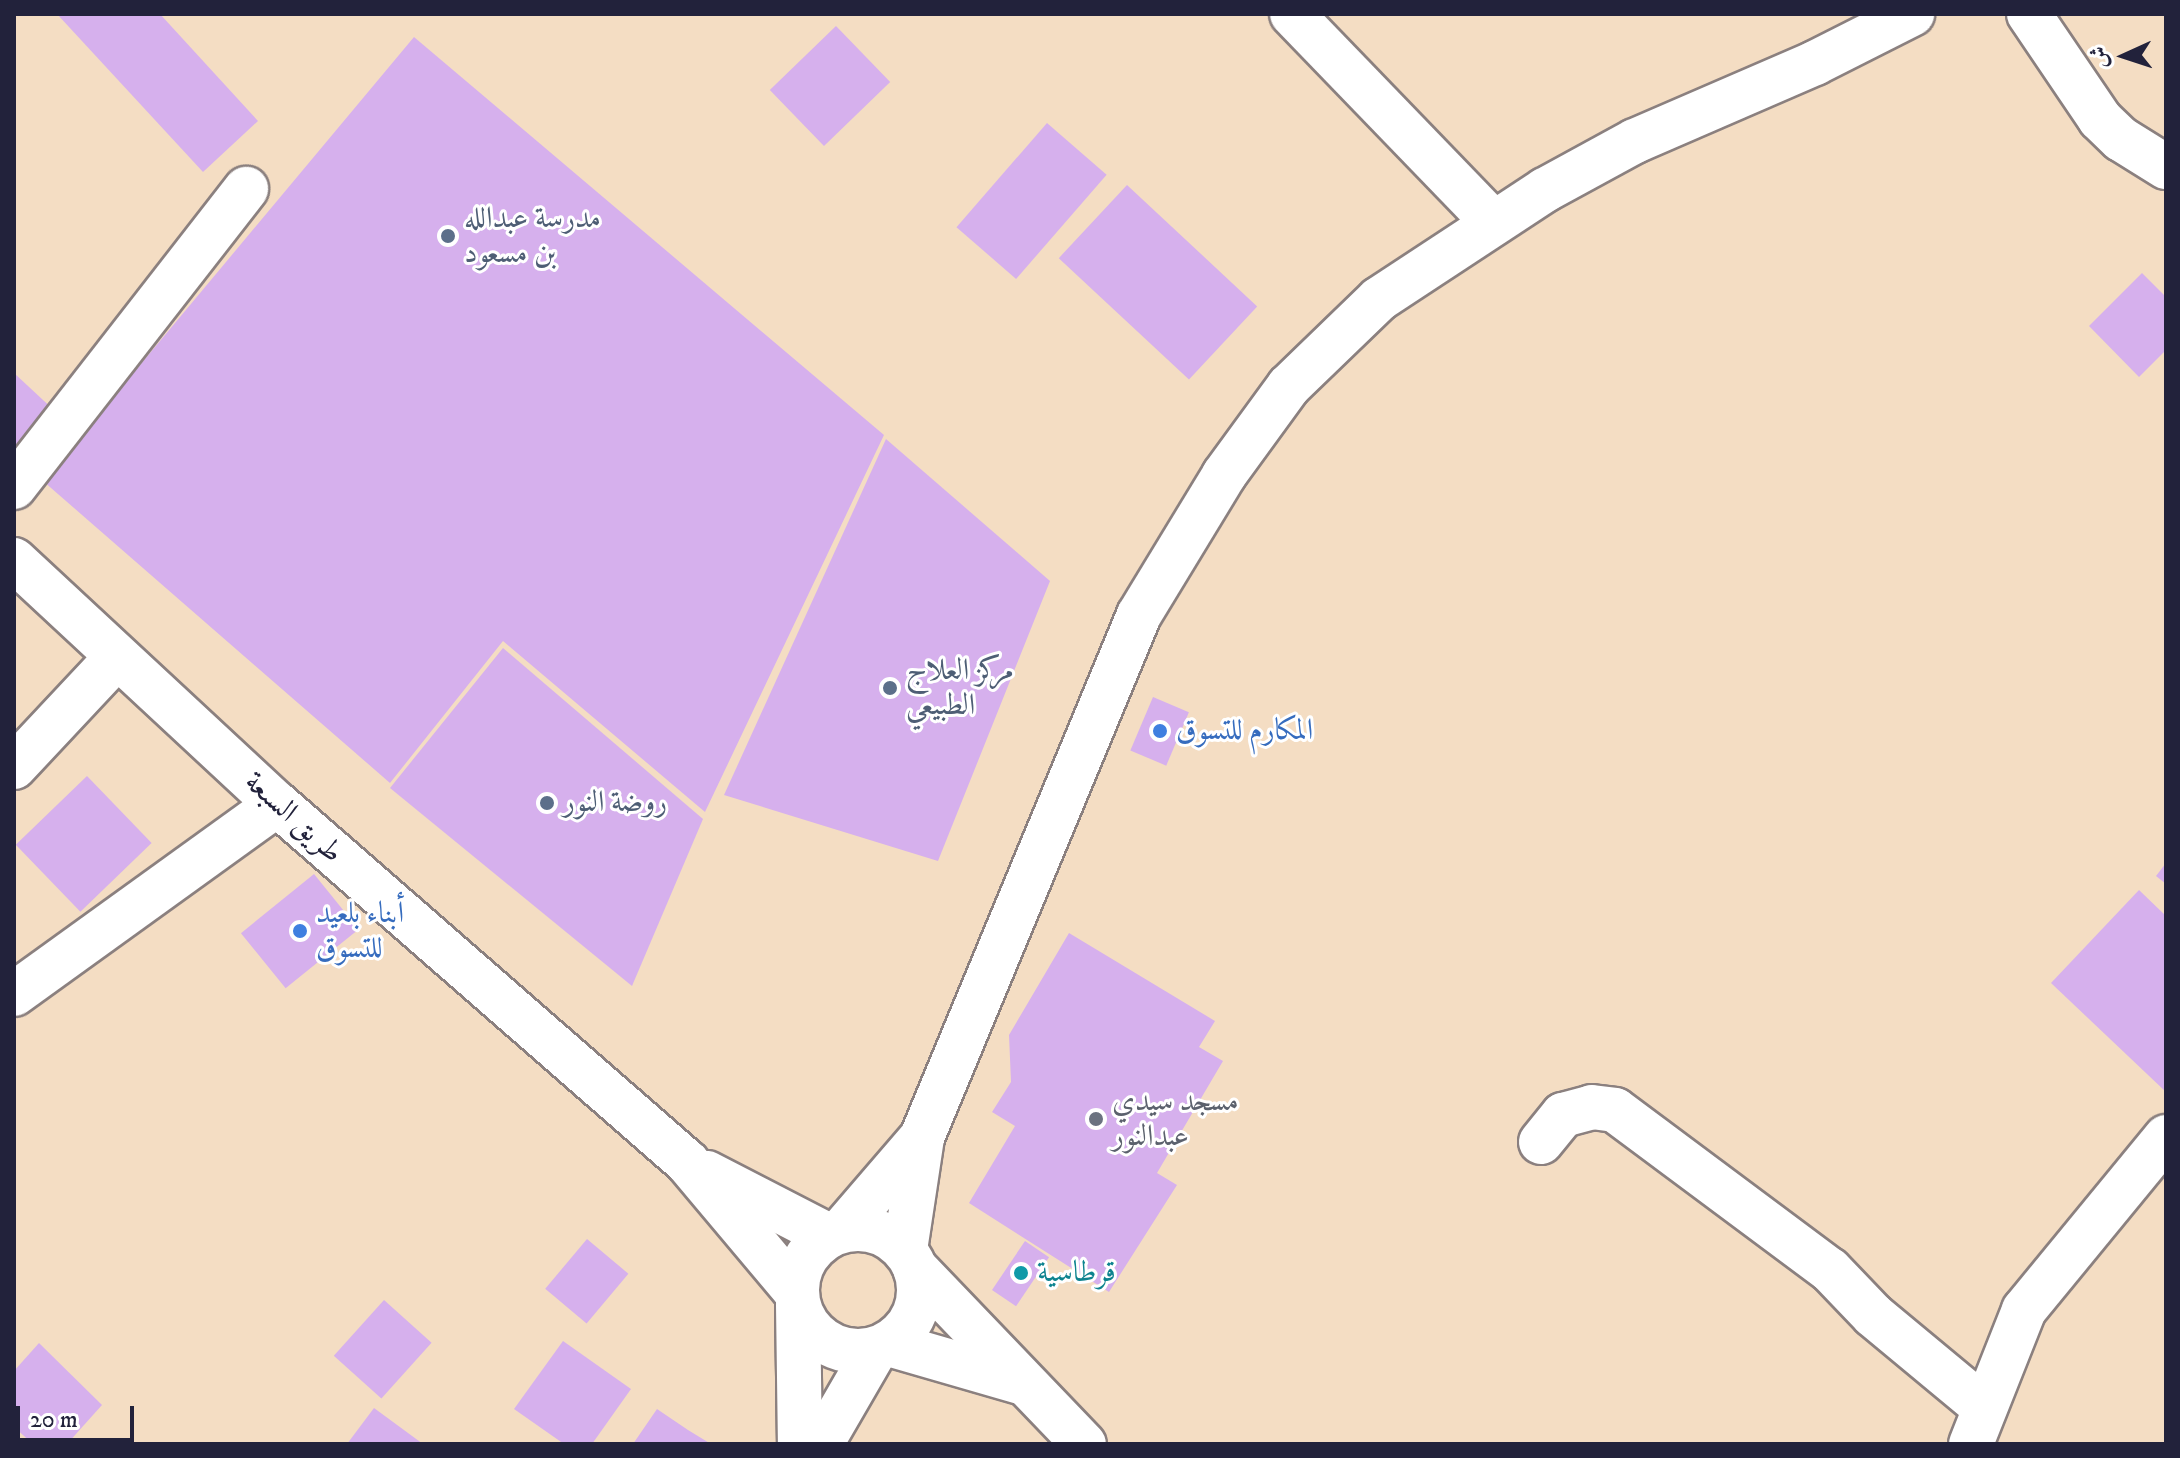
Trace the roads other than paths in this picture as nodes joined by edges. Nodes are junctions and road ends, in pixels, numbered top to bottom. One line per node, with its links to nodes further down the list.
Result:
1 (1292, 14): 6 (street)
2 (1912, 14): 6 (street)
3 (2029, 14): 4 (street)
4 (2166, 167)
5 (246, 189): 7 (street)
6 (1493, 222): 13 (street)
7 (14, 487)
8 (14, 560): 9 (street, طريق السبعة)
9 (116, 658): 10 (street); 11 (street, طريق السبعة)
10 (14, 767)
11 (277, 804): 12 (street); 16 (street, طريق السبعة)
12 (14, 994)
13 (922, 1137): 17 (street); 18 (street)
14 (2166, 1137): 22 (street)
15 (1541, 1142): 22 (street)
16 (687, 1162): 17 (street); 19 (street)
17 (836, 1233): 18 (street); 19 (street)
18 (910, 1259): 20 (street); 21 (street)
19 (797, 1298): 20 (street); 23 (street)
20 (882, 1346): 21 (street); 24 (street)
21 (1020, 1382): 25 (street)
22 (1978, 1426)
23 (800, 1444)
24 (821, 1444)
25 (1084, 1444)

